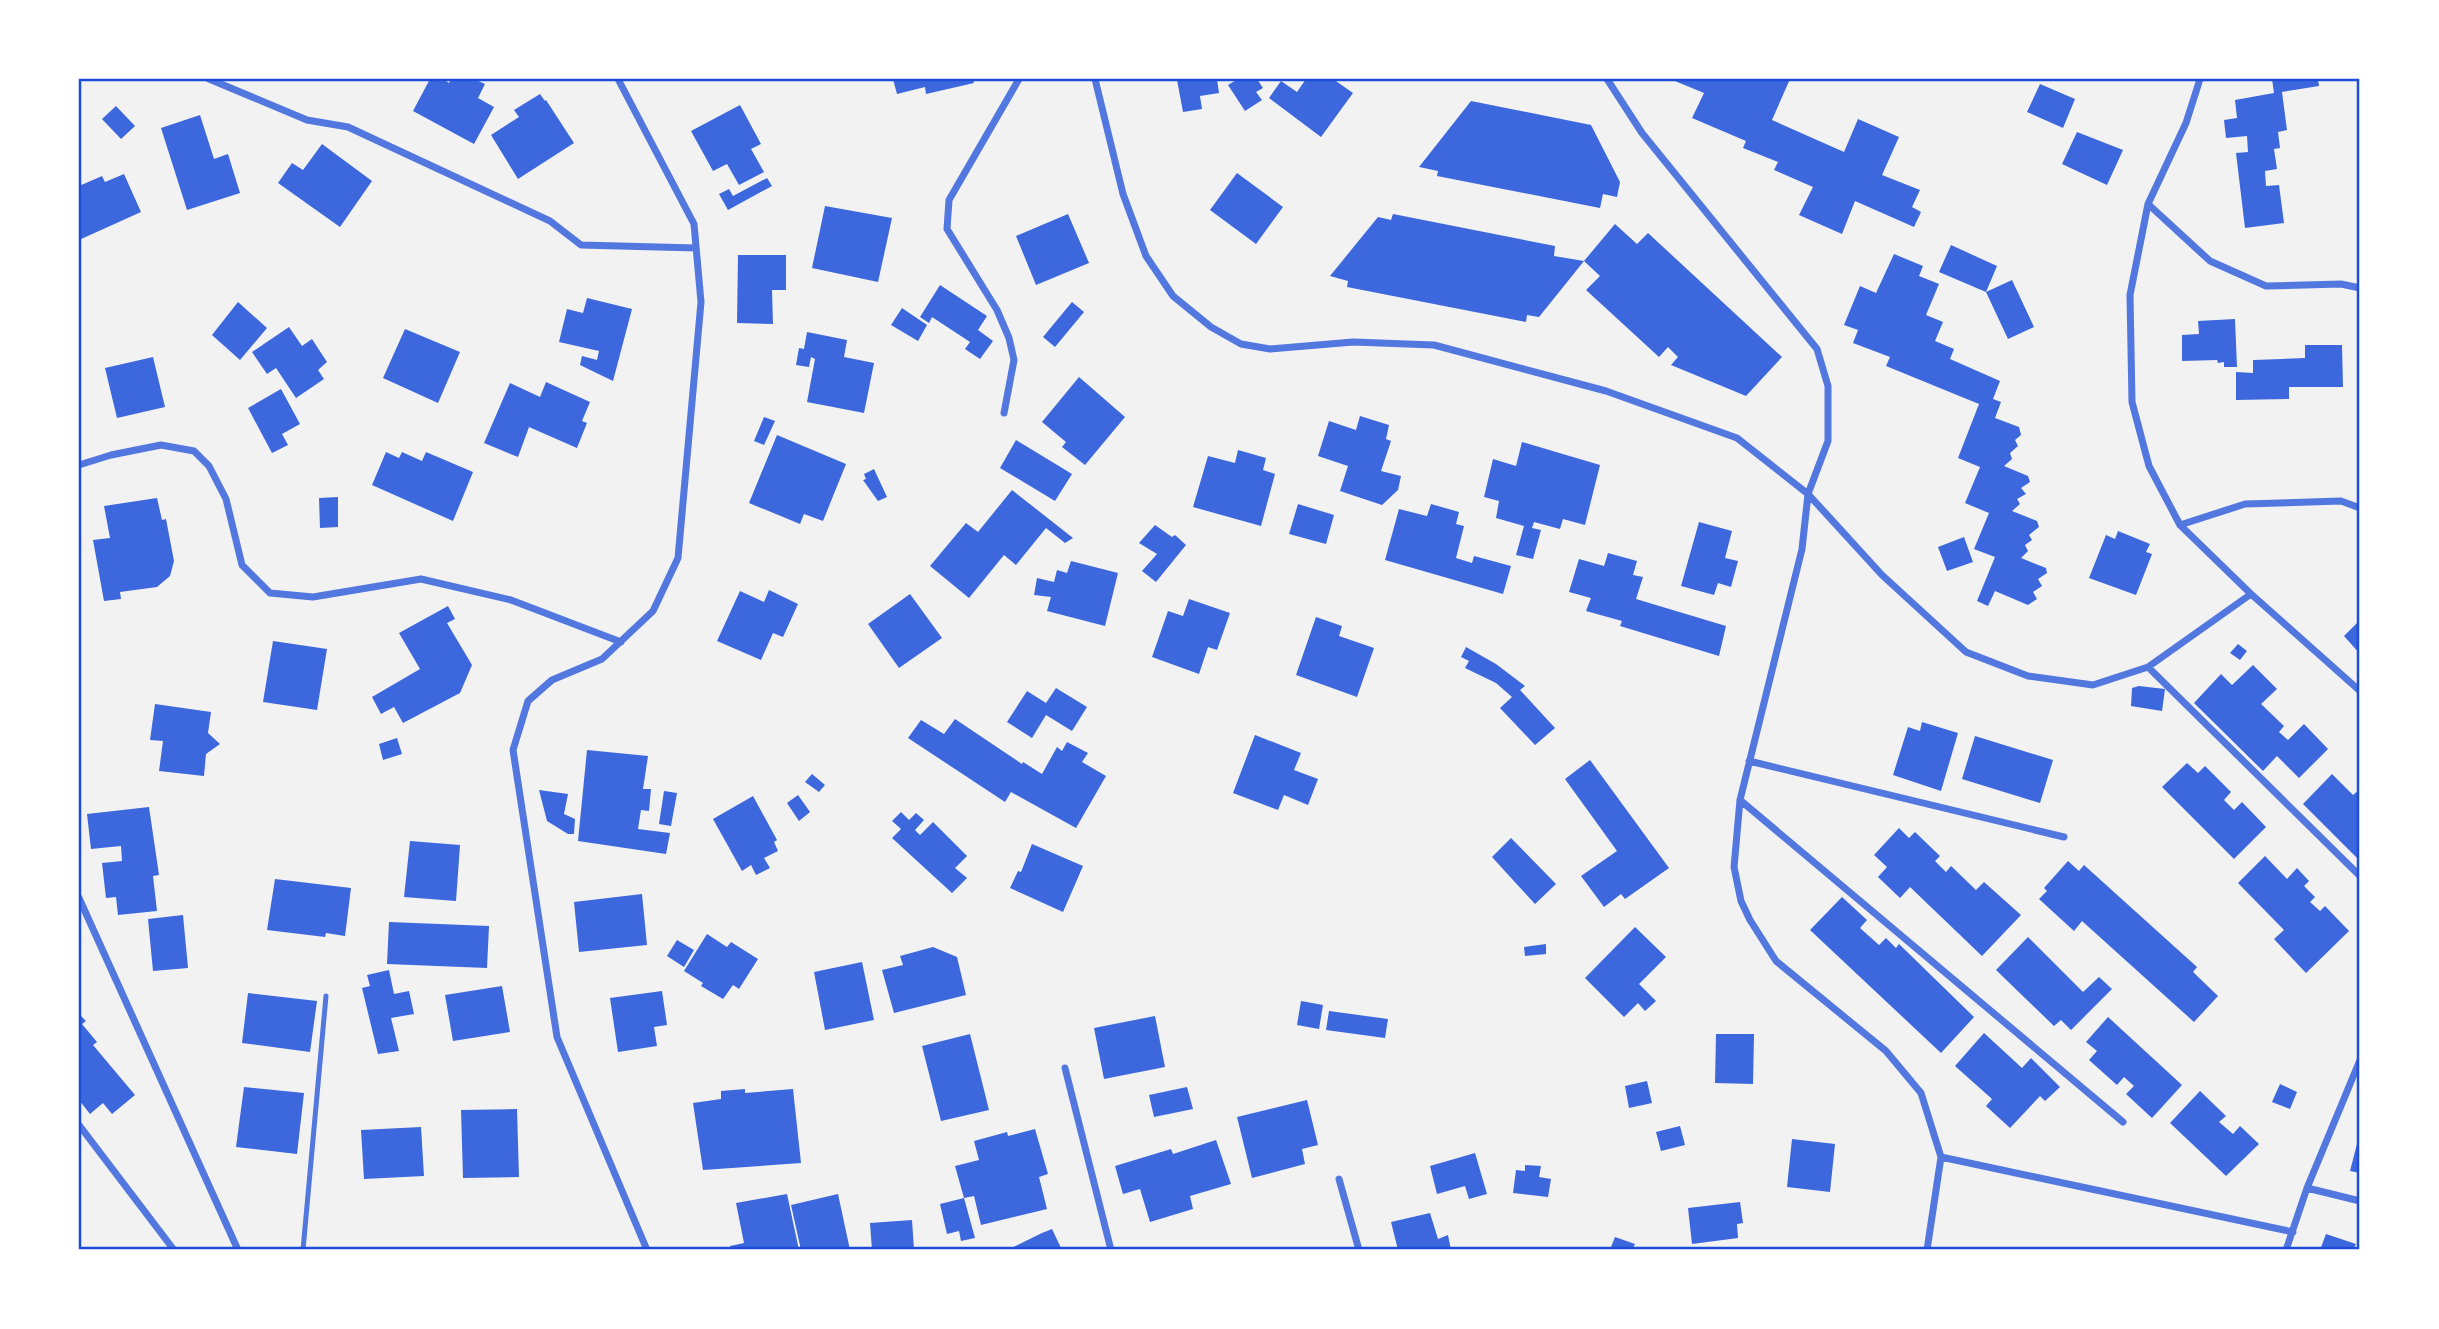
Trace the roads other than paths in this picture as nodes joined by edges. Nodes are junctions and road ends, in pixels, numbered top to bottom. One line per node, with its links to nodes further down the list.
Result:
1 (209, 79): 8 (street)
2 (618, 79): 8 (street)
3 (1019, 79): 10 (street)
4 (1095, 79): 12 (street)
5 (1607, 79): 12 (street)
6 (2200, 79): 7 (street)
7 (2148, 204): 9 (street); 14 (street)
8 (696, 248): 16 (street)
9 (2360, 288)
10 (1004, 413)
11 (79, 466): 16 (street)
12 (1808, 494): 17 (street); 19 (street)
13 (2360, 508): 14 (street)
14 (2180, 525): 15 (street)
15 (2251, 594): 17 (street); 18 (street)
16 (621, 642): 37 (street)
17 (2148, 667): 22 (street)
18 (2360, 691)
19 (1749, 761): 20 (street); 21 (street)
20 (1741, 800): 27 (street); 29 (street)
21 (2064, 837)
22 (2360, 876)
23 (79, 898): 35 (street)
24 (327, 996): 36 (lane)
25 (2360, 1060): 31 (street)
26 (1065, 1068): 38 (street)
27 (2123, 1122)
28 (79, 1125): 34 (street)
29 (1941, 1157): 33 (street); 40 (street)
30 (1339, 1179): 39 (street)
31 (2307, 1188): 32 (street); 33 (street)
32 (2360, 1201)
33 (2292, 1232): 41 (street)
34 (174, 1250)
35 (238, 1250)
36 (303, 1250)
37 (647, 1250)
38 (1111, 1250)
39 (1359, 1250)
40 (1927, 1250)
41 (2286, 1250)

